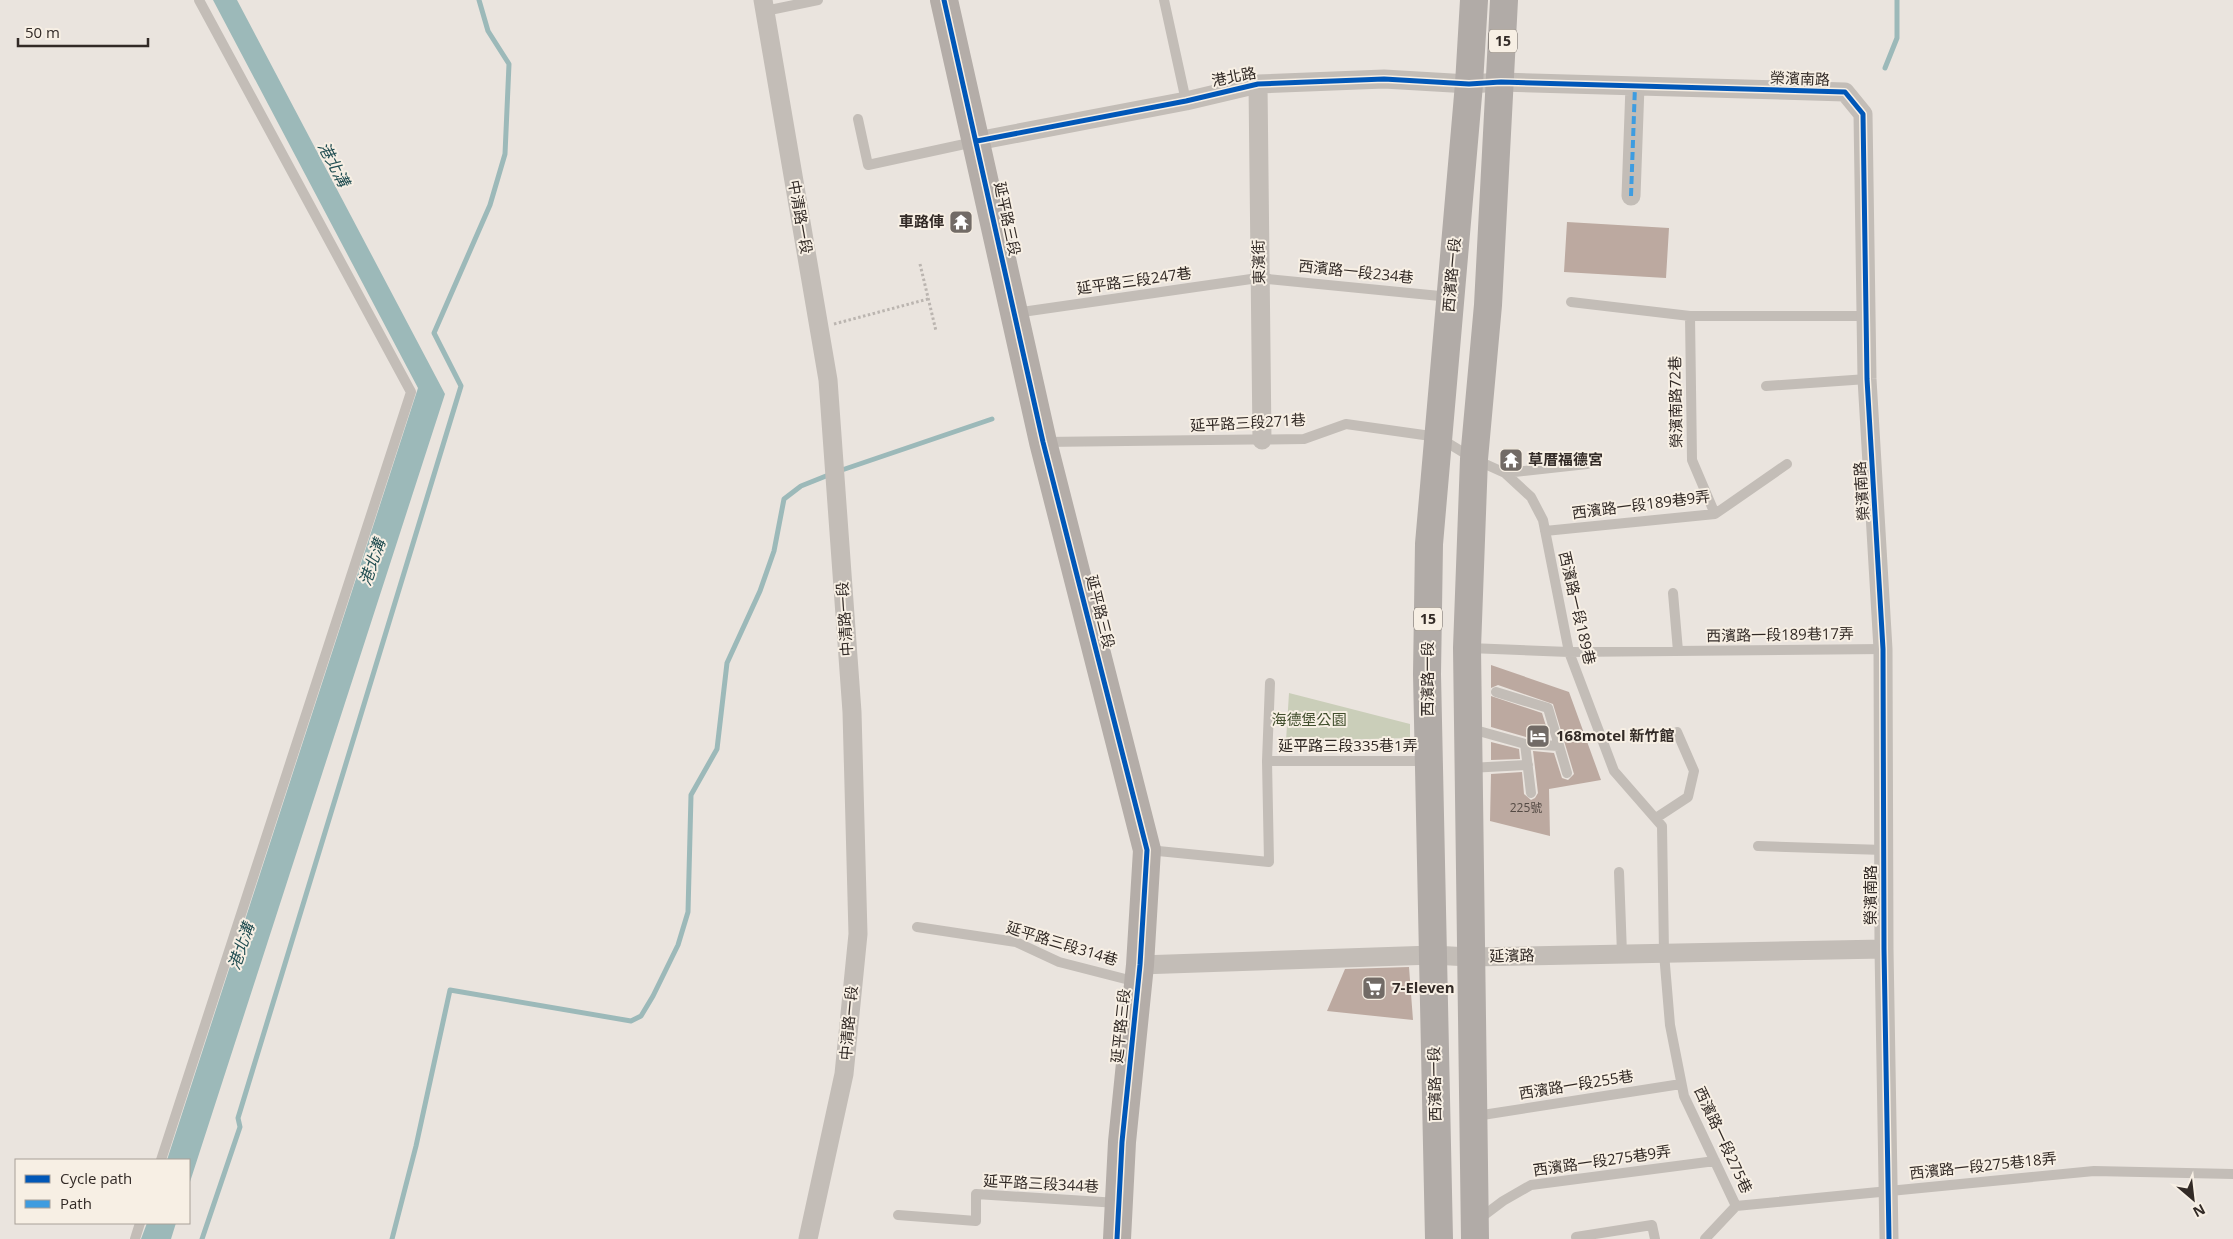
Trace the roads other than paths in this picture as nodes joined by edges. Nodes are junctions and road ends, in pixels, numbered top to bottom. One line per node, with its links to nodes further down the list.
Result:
1 (199, 0): 64 (lane)
2 (818, 0): 7 (lane)
3 (944, 0): 14 (street, 延平路三段)
4 (1164, 0): 12 (lane)
5 (1474, 0): 10 (main road, 西濱路一段 / 15)
6 (1504, 0): 8 (main road, 15)
7 (764, 5): 75 (street, 中清路一段)
8 (1501, 82): 10 (street, 港北路); 11 (street, 榮濱南路); 27 (main road, 15)
9 (1258, 84): 10 (street, 港北路); 12 (street, 港北路); 16 (street, 東濱街)
10 (1469, 84): 17 (main road, 西濱路一段 / 15)
11 (1635, 86): 15 (street); 21 (street, 榮濱南路)
12 (1186, 100): 14 (street, 港北路)
13 (858, 119): 14 (lane)
14 (977, 141): 19 (street, 延平路三段)
15 (1631, 196)
16 (1258, 278): 17 (lane, 西濱路一段234巷); 19 (lane, 延平路三段247巷); 25 (street, 東濱街)
17 (1451, 297): 24 (main road, 西濱路一段 / 15)
18 (1571, 302): 20 (lane)
19 (1015, 313): 26 (street, 延平路三段)
20 (1690, 316): 21 (lane); 31 (lane, 榮濱南路72巷)
21 (1866, 316): 22 (street, 榮濱南路)
22 (1867, 380): 23 (lane); 35 (street, 榮濱南路)
23 (1766, 386)
24 (1438, 437): 25 (lane, 延平路三段271巷); 27 (lane, 延平路三段271巷); 45 (main road, 西濱路一段 / 15)
25 (1262, 440): 26 (lane, 延平路三段271巷)
26 (1043, 442): 52 (street, 延平路三段)
27 (1474, 459): 30 (lane, 西濱路一段189巷); 34 (main road, 15)
28 (1587, 464): 30 (lane)
29 (1786, 464): 31 (lane, 西濱路一段189巷9弄)
30 (1504, 473): 32 (lane, 西濱路一段189巷)
31 (1714, 514): 32 (lane, 西濱路一段189巷9弄)
32 (1544, 531): 37 (lane, 西濱路一段189巷)
33 (1673, 593): 36 (lane)
34 (1467, 648): 37 (lane, 西濱路一段189巷17弄); 40 (main road, 15)
35 (1883, 649): 36 (lane, 西濱路一段189巷17弄); 53 (street, 榮濱南路)
36 (1678, 651): 37 (lane, 西濱路一段189巷17弄)
37 (1569, 652): 50 (lane, 西濱路一段189巷)
38 (1270, 684): 44 (lane, 延平路三段335巷1弄)
39 (1496, 692): 43 (lane)
40 (1467, 727): 42 (lane); 47 (main road, 15)
41 (1677, 732): 50 (lane)
42 (1525, 744): 43 (lane); 46 (lane)
43 (1559, 746): 48 (lane)
44 (1267, 761): 45 (lane, 延平路三段335巷1弄); 52 (lane, 延平路三段335巷1弄)
45 (1428, 761): 59 (main road, 西濱路一段 / 15)
46 (1528, 765): 47 (lane); 49 (lane)
47 (1468, 768): 60 (main road, 15)
48 (1567, 773)
49 (1530, 793)
50 (1656, 818): 57 (lane, 西濱路一段189巷)
51 (1758, 846): 53 (lane)
52 (1147, 850): 61 (street, 延平路三段)
53 (1884, 850): 56 (street, 榮濱南路)
54 (1619, 872): 58 (lane)
55 (917, 927): 61 (lane, 延平路三段314巷)
56 (1884, 949): 57 (street, 延濱路); 67 (street, 榮濱南路)
57 (1664, 953): 58 (street, 延濱路); 62 (lane, 西濱路一段275巷)
58 (1622, 954): 60 (street, 延濱路)
59 (1433, 955): 60 (street, 延濱路); 61 (street, 延濱路); 77 (main road, 西濱路一段 / 15)
60 (1470, 957): 63 (main road, 15)
61 (1139, 974): 68 (street, 延平路三段)
62 (1681, 1084): 63 (lane, 西濱路一段255巷); 65 (lane, 西濱路一段275巷)
63 (1475, 1116): 72 (main road, 15)
64 (161, 1159)
65 (1715, 1162): 69 (lane, 西濱路一段275巷); 72 (lane, 西濱路一段275巷9弄)
66 (2233, 1174): 67 (lane, 西濱路一段275巷18弄)
67 (1888, 1191): 69 (lane, 西濱路一段275巷18弄); 80 (street, 榮濱南路)
68 (1119, 1203): 70 (lane, 延平路三段344巷); 76 (street, 延平路三段)
69 (1736, 1206): 79 (lane, 西濱路一段275巷)
70 (898, 1215)
71 (140, 1224): 74 (lane)
72 (1474, 1231)
73 (1576, 1237): 78 (lane)
74 (135, 1239)
75 (808, 1239)
76 (1117, 1239)
77 (1439, 1239)
78 (1654, 1239)
79 (1705, 1239)
80 (1889, 1239)

